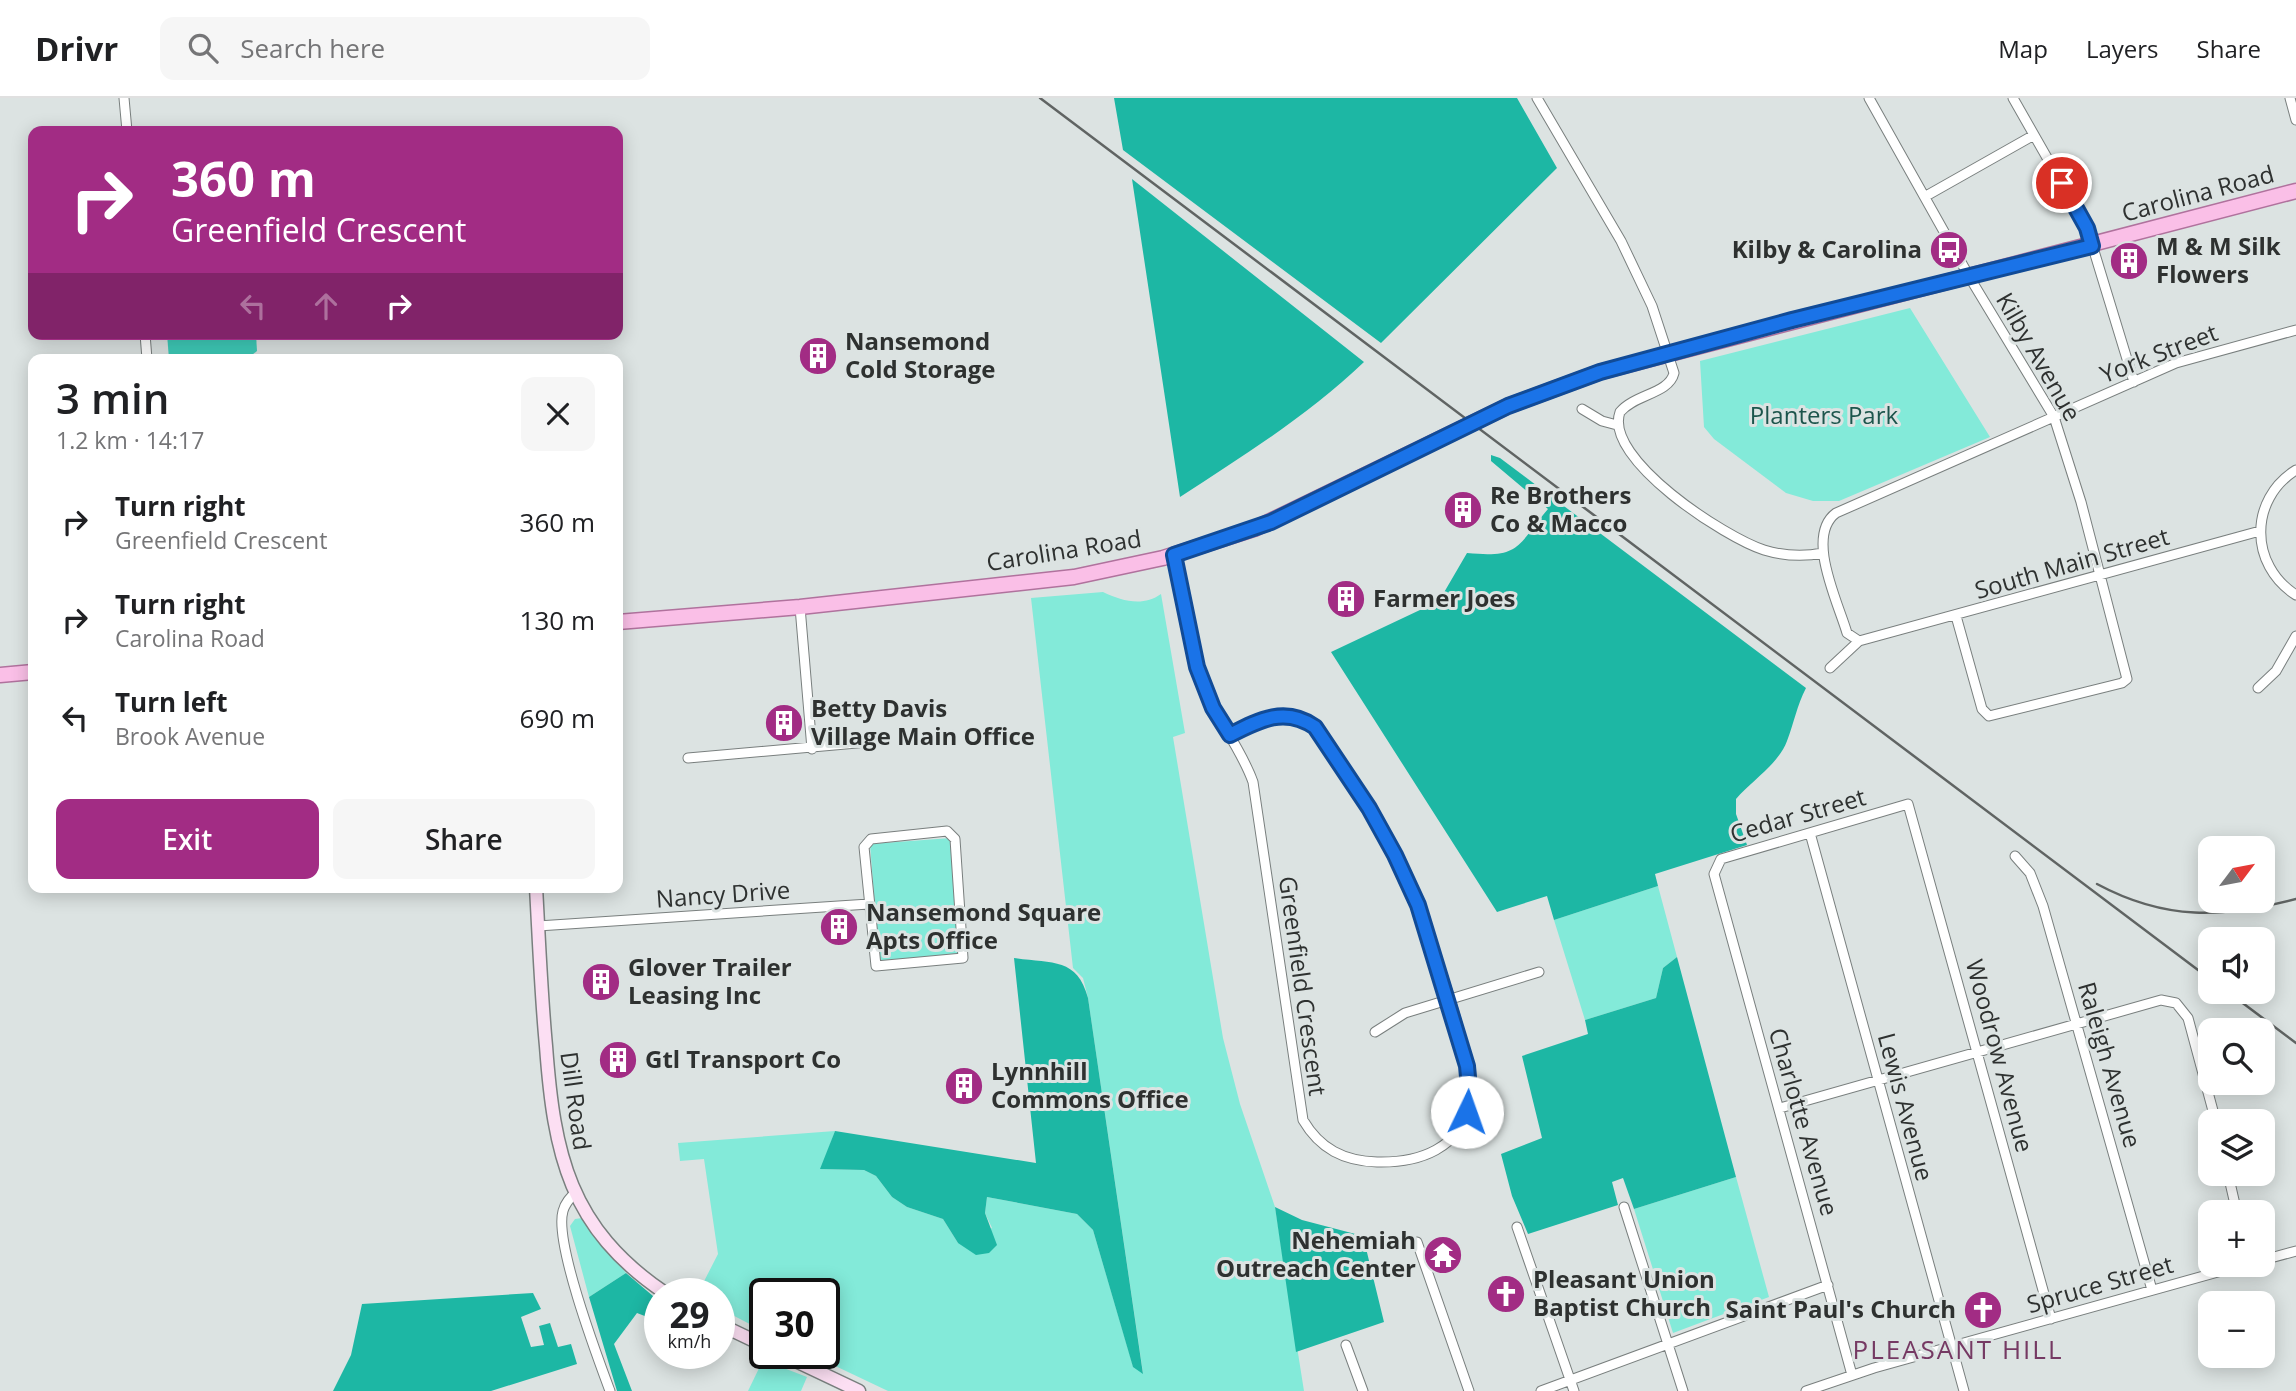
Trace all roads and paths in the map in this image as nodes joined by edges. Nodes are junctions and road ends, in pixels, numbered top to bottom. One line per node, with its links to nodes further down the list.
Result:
1 (124, 98): 7 (street)
2 (1537, 98): 14 (street)
3 (1869, 98): 10 (street, Kilby Avenue)
4 (2013, 98): 8 (street)
5 (2290, 98): 6 (street)
6 (2296, 120)
7 (127, 126)
8 (2034, 135): 10 (street); 11 (street)
9 (2296, 191): 11 (main road, Carolina Road)
10 (1926, 196): 12 (street, Kilby Avenue)
11 (2092, 246): 12 (main road, Carolina Road); 15 (street)
12 (1969, 278): 14 (main road, Carolina Road); 17 (street, Kilby Avenue)
13 (2296, 330): 15 (street, York Street)
14 (1668, 353): 18 (street); 22 (main road, Carolina Road)
15 (2134, 382): 17 (street, York Street)
16 (1582, 409): 18 (street)
17 (2054, 417): 21 (street, York Street); 23 (street, Kilby Avenue)
18 (1617, 425): 21 (street)
19 (2296, 470): 20 (street)
20 (2260, 531): 23 (street, South Main Street); 24 (street)
21 (1823, 553): 29 (street)
22 (1174, 555): 25 (main road, Carolina Road); 34 (street, Greenfield Crescent)
23 (2101, 576): 26 (street, South Main Street); 26 (street, Kilby Avenue)
24 (2296, 595)
25 (800, 607): 27 (main road, Carolina Road); 36 (street)
26 (1956, 616): 29 (street, South Main Street)
27 (623, 622)
28 (2296, 636): 33 (street)
29 (1859, 641): 30 (street, South Main Street)
30 (1830, 668)
31 (28, 672): 32 (main road)
32 (0, 675)
33 (2258, 688)
34 (1230, 735): 46 (street, Greenfield Crescent); 46 (street, Greenfield Crescent)
35 (868, 742): 36 (street)
36 (813, 749): 37 (street)
37 (688, 758)
38 (1908, 804): 39 (street, Cedar Street); 49 (street, Woodrow Avenue)
39 (1810, 833): 41 (street, Cedar Street); 50 (street, Lewis Avenue)
40 (2015, 856): 47 (street, Raleigh Avenue)
41 (1716, 880): 51 (street, Charlotte Avenue)
42 (536, 893): 44 (street, Dill Road)
43 (869, 904): 43 (street); 44 (street, Nancy Drive)
44 (538, 926): 53 (street, Dill Road)
45 (1539, 972): 46 (street)
46 (1449, 1000): 48 (street)
47 (2077, 1023): 49 (street); 52 (street); 62 (street, Raleigh Avenue)
48 (1374, 1032)
49 (1978, 1051): 50 (street); 63 (street, Woodrow Avenue)
50 (1878, 1079): 51 (street); 66 (street, Lewis Avenue)
51 (1780, 1108): 61 (street, Charlotte Avenue)
52 (2212, 1109)
53 (575, 1193): 60 (street, Dill Road); 70 (street)
54 (1624, 1207): 64 (street)
55 (1517, 1227): 69 (street)
56 (1417, 1242): 73 (street)
57 (2296, 1251): 58 (street)
58 (2275, 1257)
59 (2199, 1277): 62 (street, Spruce Street)
60 (648, 1278)
61 (1828, 1285): 64 (street); 68 (street, Charlotte Avenue)
62 (2152, 1290): 63 (street, Spruce Street)
63 (2051, 1319): 66 (street, Spruce Street)
64 (1668, 1344): 69 (street); 76 (street)
65 (1346, 1345): 72 (street)
66 (1952, 1347): 68 (street, Spruce Street); 78 (street, Lewis Avenue)
67 (813, 1369): 71 (street)
68 (1852, 1375): 77 (street, Spruce Street)
69 (1571, 1380): 74 (street); 75 (street)
70 (610, 1391)
71 (859, 1391)
72 (1363, 1391)
73 (1469, 1391)
74 (1541, 1391)
75 (1574, 1391)
76 (1683, 1391)
77 (1807, 1391)
78 (1964, 1391)

